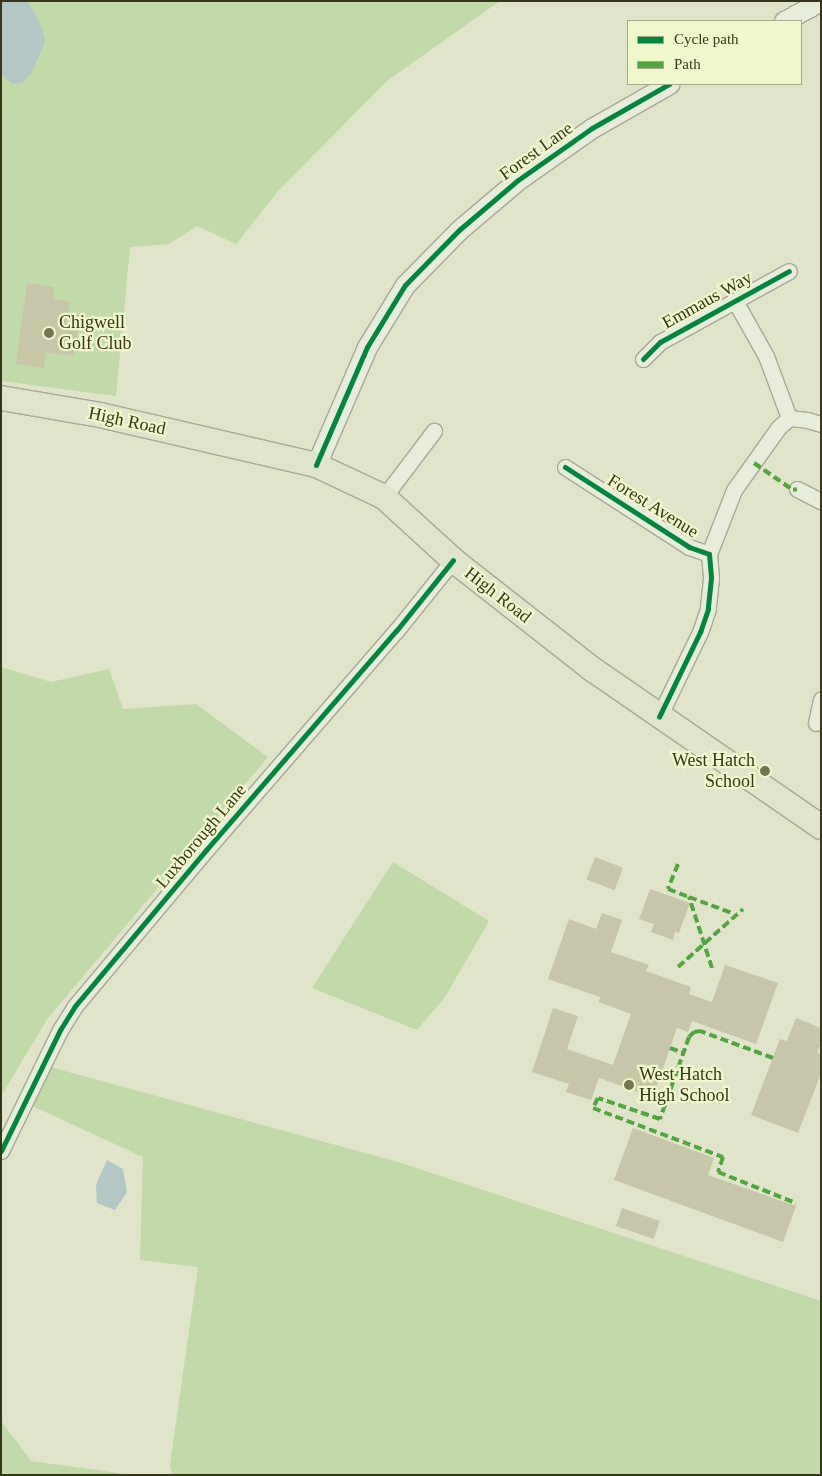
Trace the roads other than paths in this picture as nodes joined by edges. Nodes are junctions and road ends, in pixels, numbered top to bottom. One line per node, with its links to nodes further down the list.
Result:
1 (821, 1): 2 (street)
2 (786, 20)
3 (667, 85): 11 (street, Forest Lane)
4 (788, 271): 5 (street, Emmaus Way)
5 (735, 301): 6 (street, Emmaus Way); 8 (street, Emmaus Way)
6 (643, 359)
7 (1, 398): 11 (main road, High Road)
8 (789, 418): 9 (street); 16 (street)
9 (821, 424)
10 (434, 431): 14 (street)
11 (316, 465): 14 (main road, High Road)
12 (565, 467): 16 (street, Forest Avenue)
13 (797, 489): 15 (street)
14 (384, 497): 17 (main road, High Road)
15 (821, 501)
16 (709, 554): 19 (street, Forest Avenue)
17 (453, 560): 19 (main road, High Road); 22 (street, Luxborough Lane)
18 (821, 700): 20 (street)
19 (659, 717): 21 (main road, High Road)
20 (816, 723)
21 (821, 827)
22 (1, 1151)

